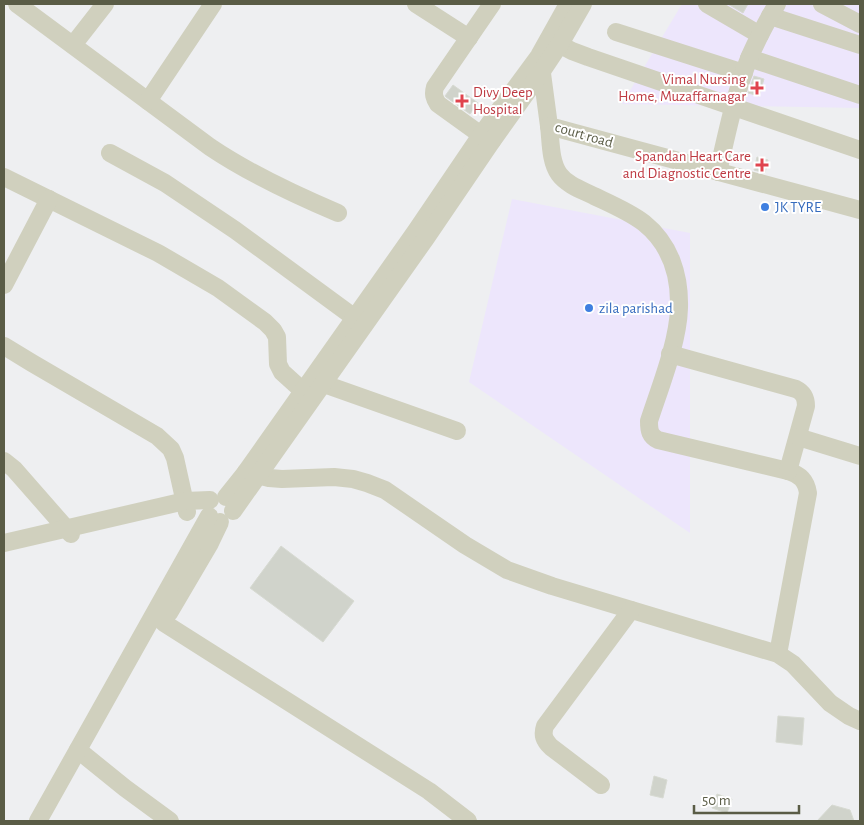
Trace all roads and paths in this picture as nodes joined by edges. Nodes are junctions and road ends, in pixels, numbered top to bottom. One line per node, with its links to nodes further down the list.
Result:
1 (17, 4): 16 (street)
2 (105, 4): 16 (street)
3 (213, 4): 21 (street)
4 (416, 4): 14 (street)
5 (492, 4): 14 (street)
6 (568, 4): 15 (street)
7 (583, 4): 15 (street)
8 (707, 4): 13 (street)
9 (822, 4): 11 (street)
10 (773, 10): 13 (street); 17 (street)
11 (860, 24)
12 (616, 32): 19 (street)
13 (760, 34): 19 (street)
14 (469, 38): 24 (street)
15 (554, 41): 18 (street); 22 (street)
16 (73, 45): 21 (street)
17 (860, 45)
18 (540, 63): 23 (street, court road); 24 (street)
19 (747, 65): 20 (street); 22 (street)
20 (860, 95)
21 (148, 101): 31 (street)
22 (733, 106): 25 (street); 27 (street)
23 (549, 126): 27 (street, court road); 35 (street)
24 (487, 138): 33 (street); 36 (street)
25 (860, 150)
26 (110, 153): 33 (street)
27 (718, 172): 30 (street, court road)
28 (4, 177): 29 (street)
29 (49, 199): 32 (street); 37 (street)
30 (860, 207)
31 (338, 213)
32 (4, 285)
33 (355, 318): 37 (street)
34 (4, 346): 44 (street)
35 (670, 354): 39 (street); 42 (street)
36 (324, 384): 38 (street); 43 (street)
37 (303, 391): 43 (street)
38 (457, 431)
39 (798, 437): 40 (street); 42 (street)
40 (860, 456)
41 (4, 461): 46 (street)
42 (788, 471): 51 (street)
43 (252, 474): 45 (street); 49 (street)
44 (186, 507): 45 (street); 46 (street)
45 (217, 510): 50 (street); 53 (street)
46 (70, 532): 47 (street); 48 (street)
47 (4, 543)
48 (4, 553)
49 (631, 610): 51 (street); 54 (street)
50 (164, 623): 53 (street); 58 (street)
51 (778, 654): 52 (street)
52 (860, 721)
53 (82, 753): 55 (street); 56 (street); 57 (street)
54 (602, 785)
55 (38, 821)
56 (50, 821)
57 (170, 821)
58 (468, 821)

